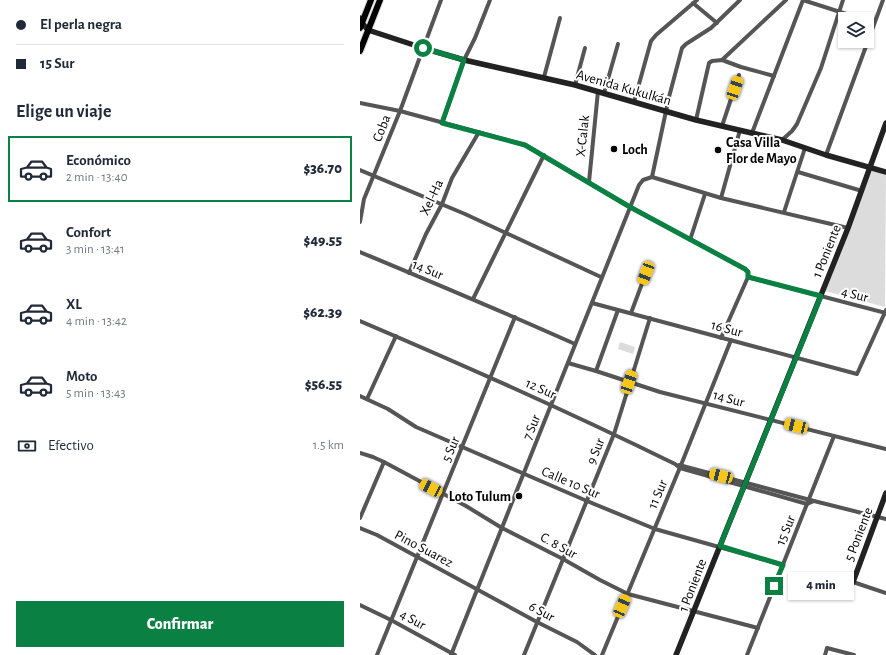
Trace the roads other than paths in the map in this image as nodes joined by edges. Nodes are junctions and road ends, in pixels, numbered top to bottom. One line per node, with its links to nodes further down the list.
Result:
1 (371, 0): 15 (main road)
2 (380, 0): 17 (main road)
3 (441, 0): 19 (street, Coba)
4 (490, 0): 23 (street)
5 (740, 0): 16 (street)
6 (786, 0): 24 (street)
7 (803, 0): 11 (street); 26 (street)
8 (843, 0): 11 (street)
9 (883, 0): 14 (street)
10 (695, 2): 16 (street); 30 (street)
11 (839, 12)
12 (838, 15): 41 (street)
13 (560, 18): 27 (street)
14 (874, 22)
15 (361, 23): 17 (street)
16 (717, 23): 33 (street)
17 (368, 30): 19 (street, Avenida Kukulkán); 22 (main road)
18 (618, 44): 29 (street, X-Calak)
19 (423, 48): 23 (street, Avenida Kukulkán); 32 (street, Coba)
20 (585, 48): 28 (street)
21 (865, 48): 44 (street)
22 (360, 51)
23 (464, 60): 27 (street, Avenida Kukulkán); 35 (street)
24 (722, 60): 26 (street); 34 (street)
25 (739, 75): 37 (street)
26 (774, 76): 40 (street)
27 (544, 77): 28 (street, Avenida Kukulkán)
28 (575, 85): 29 (street, Avenida Kukulkán)
29 (601, 92): 30 (street, Avenida Kukulkán); 51 (street, X-Calak)
30 (634, 102): 33 (street, Avenida Kukulkán)
31 (360, 103): 32 (street, 4 Sur)
32 (400, 111): 35 (street, 4 Sur); 49 (street, Coba)
33 (666, 111): 34 (street, Avenida Kukulkán); 50 (street)
34 (696, 120): 37 (street, Avenida Kukulkán)
35 (442, 123): 39 (street, 4 Sur)
36 (886, 123): 45 (street, 1 Poniente)
37 (722, 126): 38 (street, Avenida Kukulkán)
38 (740, 130): 40 (street, Avenida Kukulkán); 54 (street)
39 (479, 132): 43 (street, 4 Sur); 55 (street, Xel-Ha)
40 (752, 133): 41 (street, Avenida Kukulkán)
41 (782, 140): 42 (street, Avenida Kukulkán)
42 (805, 148): 44 (street, Avenida Kukulkán); 47 (street)
43 (544, 155): 51 (street, 4 Sur); 60 (street)
44 (826, 155): 45 (street, Avenida Kukulkán)
45 (870, 167): 48 (street, Avenida Kukulkán); 52 (street, 1 Poniente)
46 (360, 170): 49 (street)
47 (798, 172): 52 (street); 57 (street)
48 (886, 172)
49 (373, 176): 55 (street); 58 (street, Coba)
50 (652, 178): 53 (street); 56 (street, 7 Sur)
51 (589, 182): 56 (street, 4 Sur)
52 (862, 191): 59 (street, 1 Poniente)
53 (705, 194): 54 (street); 61 (street)
54 (721, 198): 57 (street)
55 (442, 204): 60 (street); 63 (street, Xel-Ha)
56 (630, 207): 61 (street, 4 Sur); 66 (street, 7 Sur)
57 (784, 212): 59 (street)
58 (360, 222)
59 (848, 228): 67 (street, 1 Poniente)
60 (506, 232): 66 (street); 68 (street)
61 (690, 240): 65 (street, 4 Sur)
62 (360, 252): 63 (street, 14 Sur)
63 (409, 273): 68 (street, 14 Sur)
64 (646, 273): 72 (street)
65 (748, 275): 67 (street, 4 Sur); 77 (street)
66 (601, 277): 69 (street, 7 Sur)
67 (821, 296): 71 (street, 4 Sur); 80 (street, 1 Poniente)
68 (473, 299): 73 (street, 14 Sur)
69 (592, 302): 70 (street, 16 Sur); 79 (street, 7 Sur)
70 (618, 310): 72 (street, 16 Sur); 82 (street)
71 (886, 312): 80 (street, 16 Sur)
72 (631, 313): 74 (street, 16 Sur)
73 (515, 317): 79 (street, 14 Sur); 83 (street, 5 Sur)
74 (650, 318): 77 (street, 16 Sur); 84 (street, 9 Sur)
75 (360, 321): 76 (street, 12 Sur)
76 (396, 336): 83 (street, 12 Sur); 86 (street)
77 (721, 338): 78 (street, 16 Sur)
78 (731, 340): 80 (street, 16 Sur); 87 (street, 11 Sur)
79 (575, 344): 81 (street, 7 Sur)
80 (796, 358): 89 (street, 1 Poniente)
81 (568, 363): 82 (street, 14 Sur); 88 (street, 7 Sur)
82 (596, 371): 84 (street, 14 Sur)
83 (490, 378): 88 (street, 12 Sur); 92 (street, 5 Sur)
84 (629, 382): 87 (street, 14 Sur); 90 (street, 9 Sur)
85 (360, 396): 86 (street, Calle 10 Sur)
86 (366, 399): 92 (street, Calle 10 Sur)
87 (706, 402): 89 (street, 14 Sur); 96 (street, 11 Sur)
88 (551, 405): 90 (street, 12 Sur); 97 (street, 7 Sur)
89 (771, 420): 91 (street, 14 Sur); 98 (street, 1 Poniente)
90 (614, 434): 96 (street, 12 Sur); 103 (street, 9 Sur)
91 (834, 436): 93 (street, 14 Sur); 102 (street, 15 Sur)
92 (463, 447): 97 (street, Calle 10 Sur); 100 (street, 5 Sur)
93 (886, 449)
94 (360, 453): 95 (street, C. 8 Sur)
95 (384, 462): 100 (street, C. 8 Sur); 106 (street)
96 (680, 467): 98 (street); 110 (street, 11 Sur)
97 (524, 474): 103 (street, Calle 10 Sur); 109 (street, 7 Sur)
98 (745, 484): 99 (street); 111 (street, 1 Poniente)
99 (765, 490): 102 (street); 104 (street)
100 (442, 493): 109 (street, C. 8 Sur); 112 (street, 5 Sur)
101 (886, 493): 105 (street, 5 Poniente)
102 (811, 500): 104 (street, 15 Sur); 105 (street)
103 (587, 501): 110 (street, Calle 10 Sur); 113 (street, 9 Sur)
104 (807, 504): 114 (street, 15 Sur)
105 (878, 517): 107 (street); 115 (street, 5 Poniente)
106 (360, 518)
107 (886, 519)
108 (360, 528): 112 (street, Pino Suarez)
109 (502, 528): 113 (street, C. 8 Sur); 116 (street, 7 Sur)
110 (655, 529): 111 (street, Calle 10 Sur); 118 (street, 11 Sur)
111 (720, 546): 114 (street, Calle 10 Sur); 120 (street, 1 Poniente)
112 (418, 557): 116 (street, Pino Suarez); 121 (street, 5 Sur)
113 (563, 559): 118 (street, C. 8 Sur); 122 (street, 9 Sur)
114 (783, 565): 123 (street, 15 Sur)
115 (853, 582): 117 (street)
116 (477, 588): 122 (street, 6 Sur); 124 (street, 7 Sur)
117 (886, 593)
118 (628, 594): 120 (street, C. 8 Sur); 128 (street, 11 Sur)
119 (360, 605): 121 (street, 4 Sur)
120 (695, 611): 123 (street, C. 8 Sur); 129 (street, 1 Poniente)
121 (391, 620): 124 (street, 4 Sur); 125 (street, 5 Sur)
122 (538, 622): 126 (street, 9 Sur); 127 (street, 6 Sur)
123 (758, 628): 130 (street, 15 Sur)
124 (453, 654)
125 (377, 655)
126 (524, 655)
127 (595, 655)
128 (602, 655)
129 (676, 655)
130 (748, 655)
131 (825, 655): 132 (street)
132 (854, 655)

